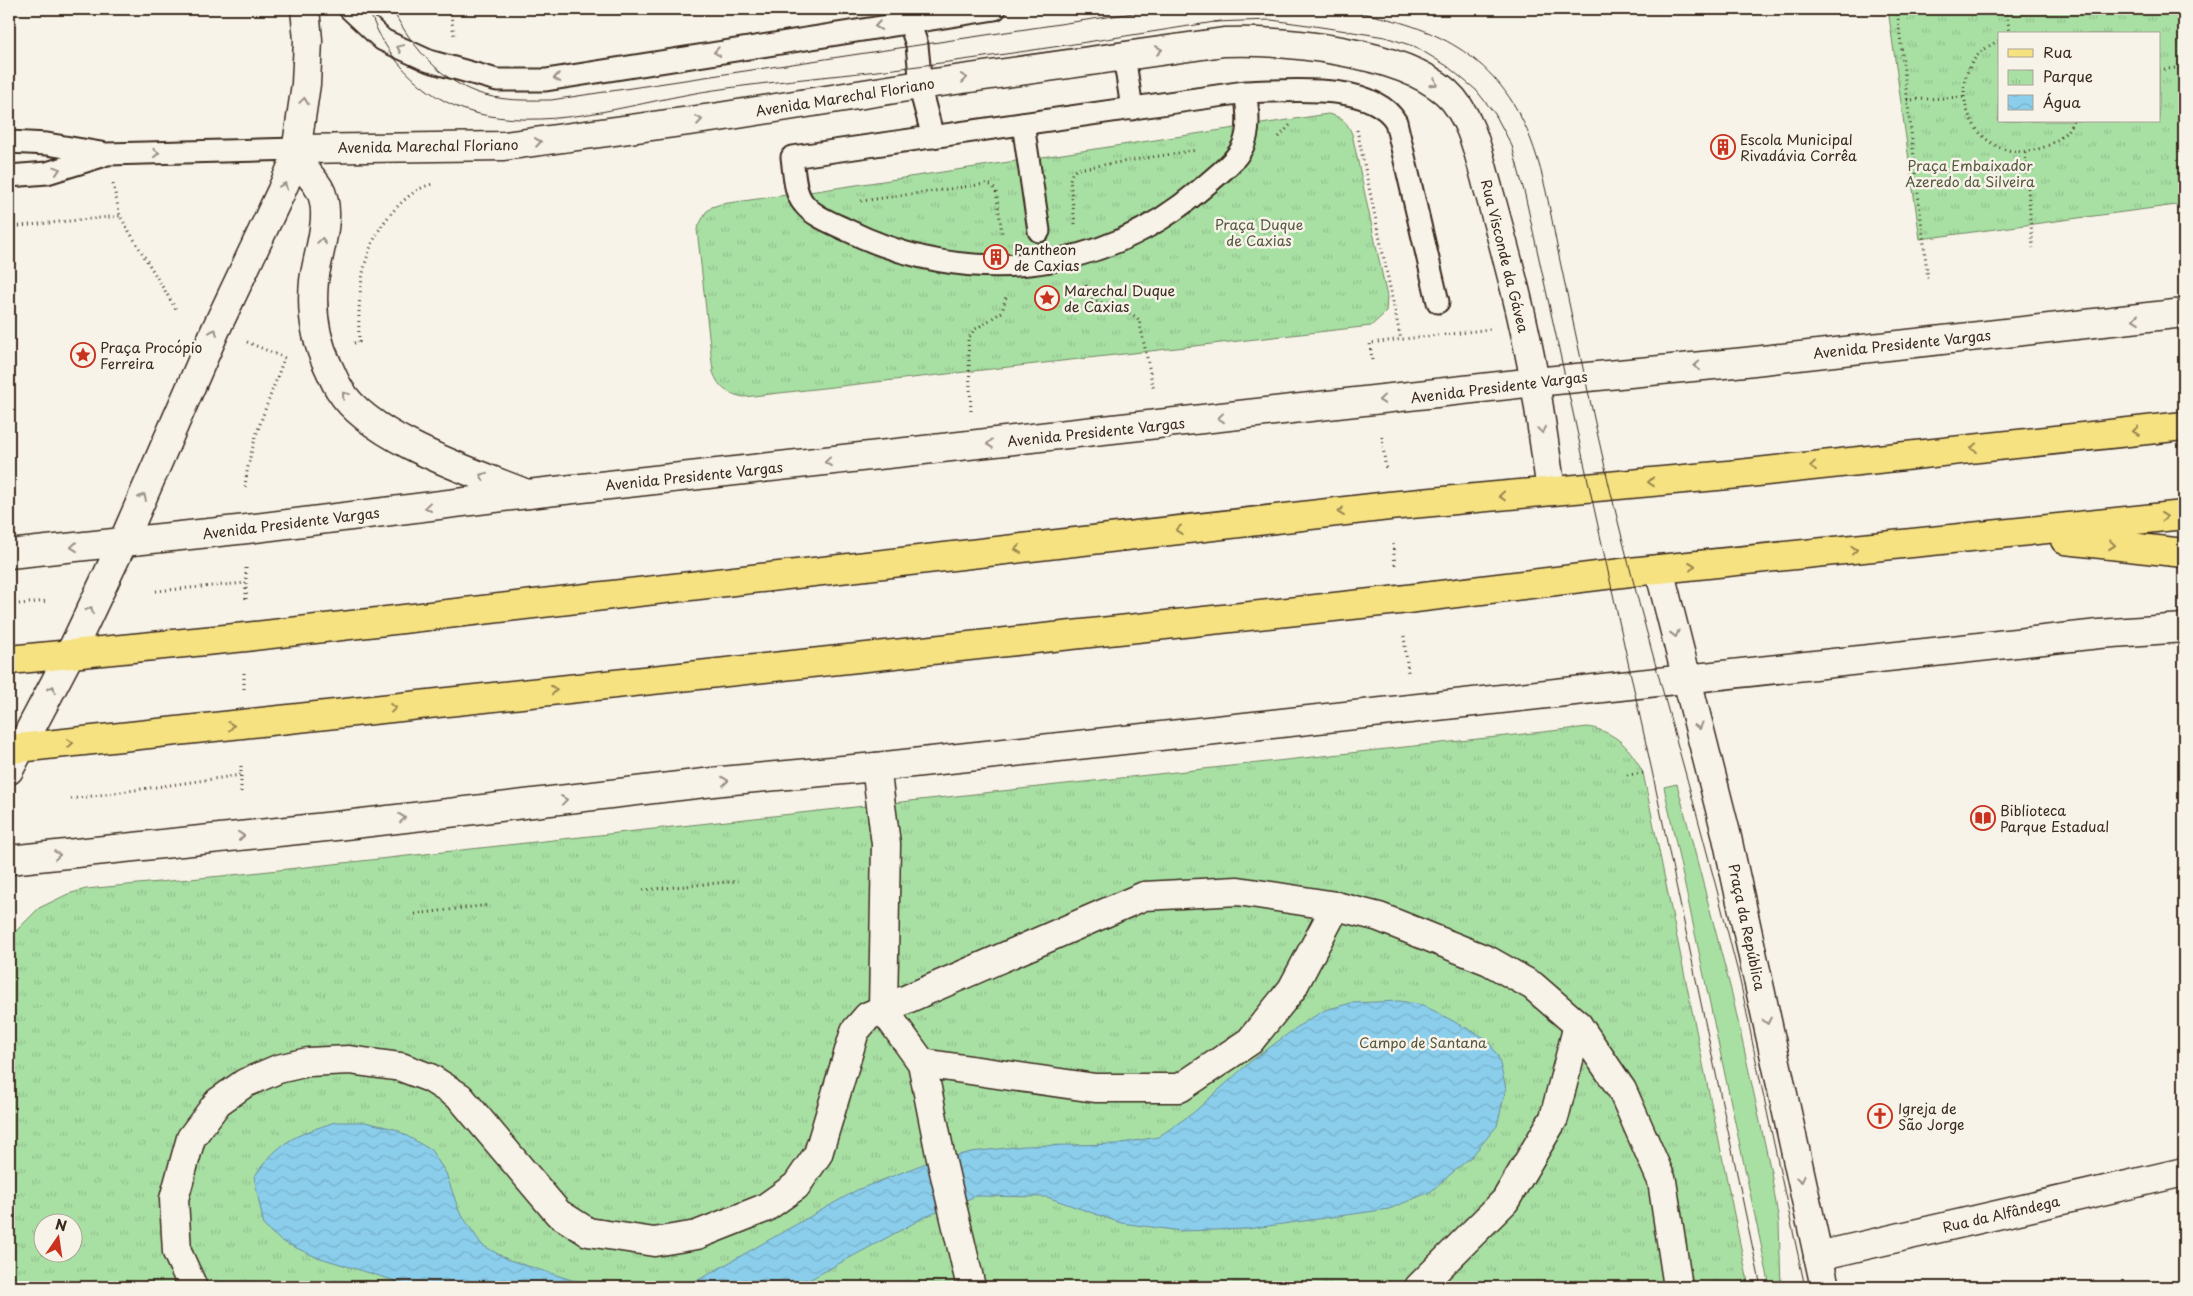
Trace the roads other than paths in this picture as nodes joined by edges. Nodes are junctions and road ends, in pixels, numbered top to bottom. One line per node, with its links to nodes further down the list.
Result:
1 (305, 9): 14 (street, one-way to 1)
2 (350, 9): 4 (lane, one-way to 2)
3 (995, 9): 4 (lane)
4 (908, 15): 7 (lane)
5 (1124, 55): 6 (street, Avenida Marechal Floriano, one-way to 6); 7 (street, Avenida Marechal Floriano, one-way to 5); 9 (lane)
6 (1390, 62): 19 (street, Rua Visconde da Gávea, one-way to 19)
7 (920, 84): 11 (lane); 14 (street, Avenida Marechal Floriano, one-way to 7)
8 (1245, 92): 9 (lane); 11 (lane); 17 (lane)
9 (1132, 108): 10 (lane)
10 (1023, 124): 11 (lane); 16 (lane)
11 (932, 137)
12 (9, 142): 13 (lane)
13 (107, 154): 14 (lane, one-way to 14); 15 (lane, one-way to 13)
14 (296, 154): 22 (street, one-way to 14); 25 (street, one-way to 14)
15 (9, 176)
16 (1039, 232)
17 (1438, 302)
18 (2184, 313): 19 (street, Avenida Presidente Vargas, one-way to 19)
19 (1535, 382): 21 (street, Rua Visconde da Gávea, one-way to 21); 22 (street, Avenida Presidente Vargas, one-way to 22)
20 (2184, 426): 21 (main road, one-way to 21)
21 (1551, 491): 30 (main road, one-way to 30)
22 (528, 494): 25 (street, Avenida Presidente Vargas, one-way to 25)
23 (2184, 515): 24 (main road, one-way to 23)
24 (2011, 534): 26 (main road, one-way to 26); 28 (main road, one-way to 24)
25 (123, 542): 27 (street, Avenida Presidente Vargas, one-way to 27); 30 (street, one-way to 25)
26 (2184, 553)
27 (9, 554)
28 (1659, 570): 32 (street, Praça da República, one-way to 32); 33 (main road, one-way to 28)
29 (2184, 628): 32 (street)
30 (70, 654): 31 (main road); 33 (street, one-way to 30)
31 (9, 660)
32 (1687, 679): 34 (street); 41 (street, Praça da República, one-way to 41)
33 (13, 755)
34 (876, 767): 35 (street, one-way to 34); 37 (street)
35 (9, 860)
36 (1336, 906): 37 (street); 38 (street); 39 (street)
37 (883, 1009): 39 (street); 42 (street)
38 (1578, 1025): 44 (street); 45 (street)
39 (922, 1063): 43 (street)
40 (2184, 1172): 41 (street, Rua da Alfândega)
41 (1818, 1256): 46 (street, Praça da República)
42 (194, 1287)
43 (971, 1287)
44 (1419, 1287)
45 (1678, 1287)
46 (1825, 1287)

